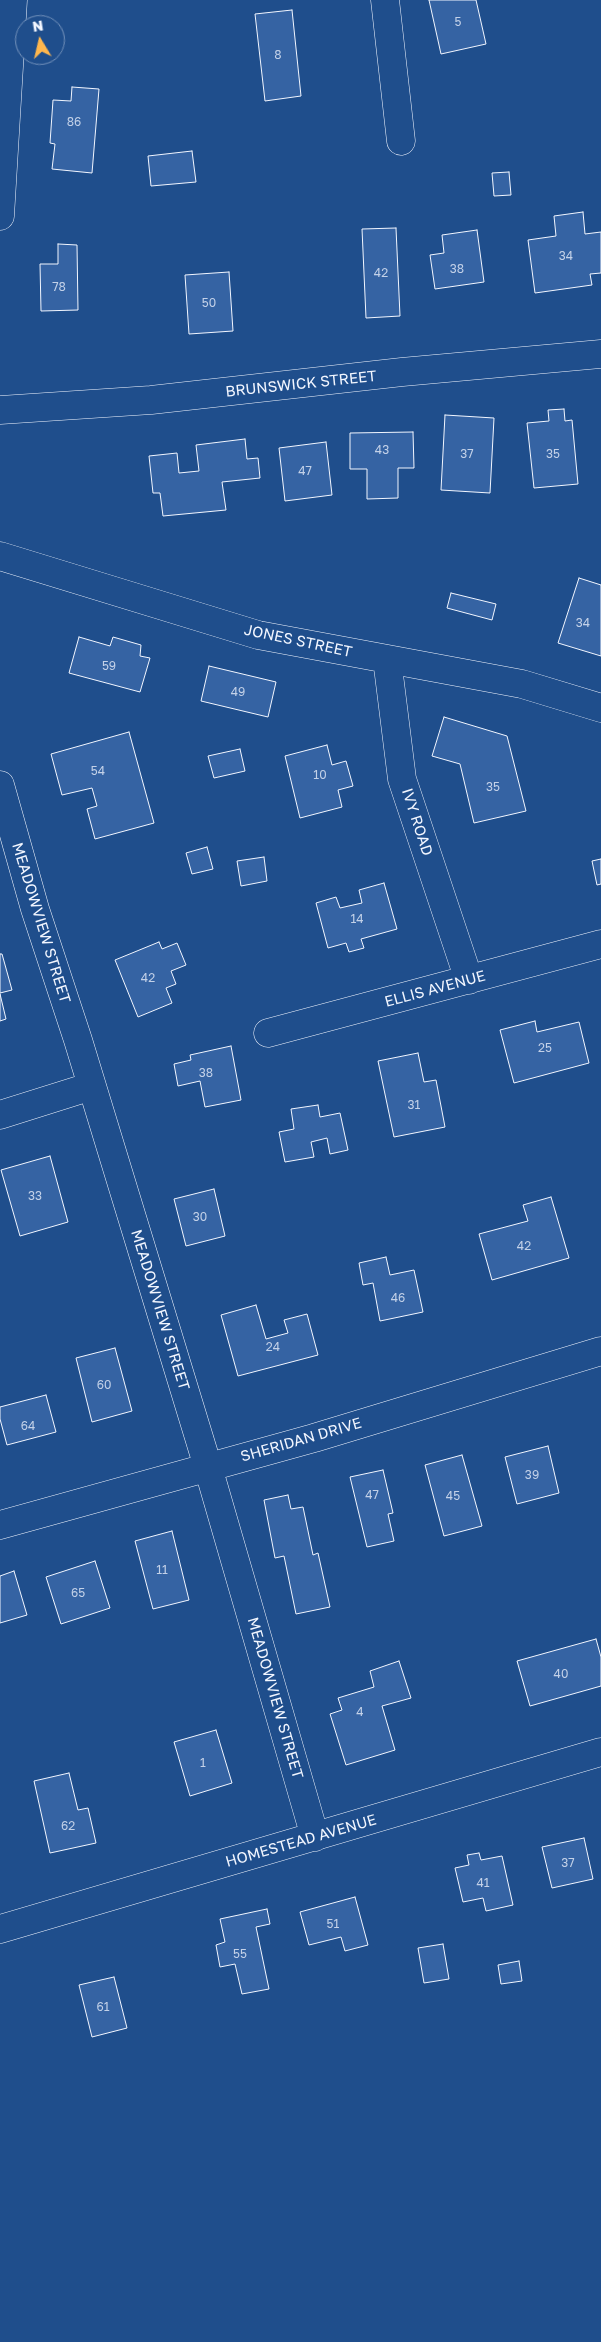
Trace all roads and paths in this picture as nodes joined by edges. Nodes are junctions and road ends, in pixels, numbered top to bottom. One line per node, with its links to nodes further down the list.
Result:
1 (13, 0): 3 (street)
2 (385, 0): 4 (street)
3 (5, 40): 5 (street)
4 (401, 141)
5 (0, 216)
6 (601, 354): 7 (street, BRUNSWICK STREET)
7 (0, 410)
8 (0, 556): 9 (street, JONES STREET)
9 (387, 659): 10 (street, JONES STREET); 13 (street, IVY ROAD)
10 (601, 708)
11 (0, 785): 15 (street, MEADOWVIEW STREET)
12 (601, 944): 13 (street, ELLIS AVENUE)
13 (469, 980): 14 (street, ELLIS AVENUE)
14 (268, 1033)
15 (92, 1086): 16 (street); 18 (street, MEADOWVIEW STREET)
16 (0, 1115)
17 (601, 1351): 18 (street, SHERIDAN DRIVE)
18 (208, 1467): 19 (street, SHERIDAN DRIVE); 21 (street, MEADOWVIEW STREET)
19 (0, 1525)
20 (601, 1752): 21 (street, HOMESTEAD AVENUE)
21 (315, 1837): 22 (street, HOMESTEAD AVENUE)
22 (0, 1929)

